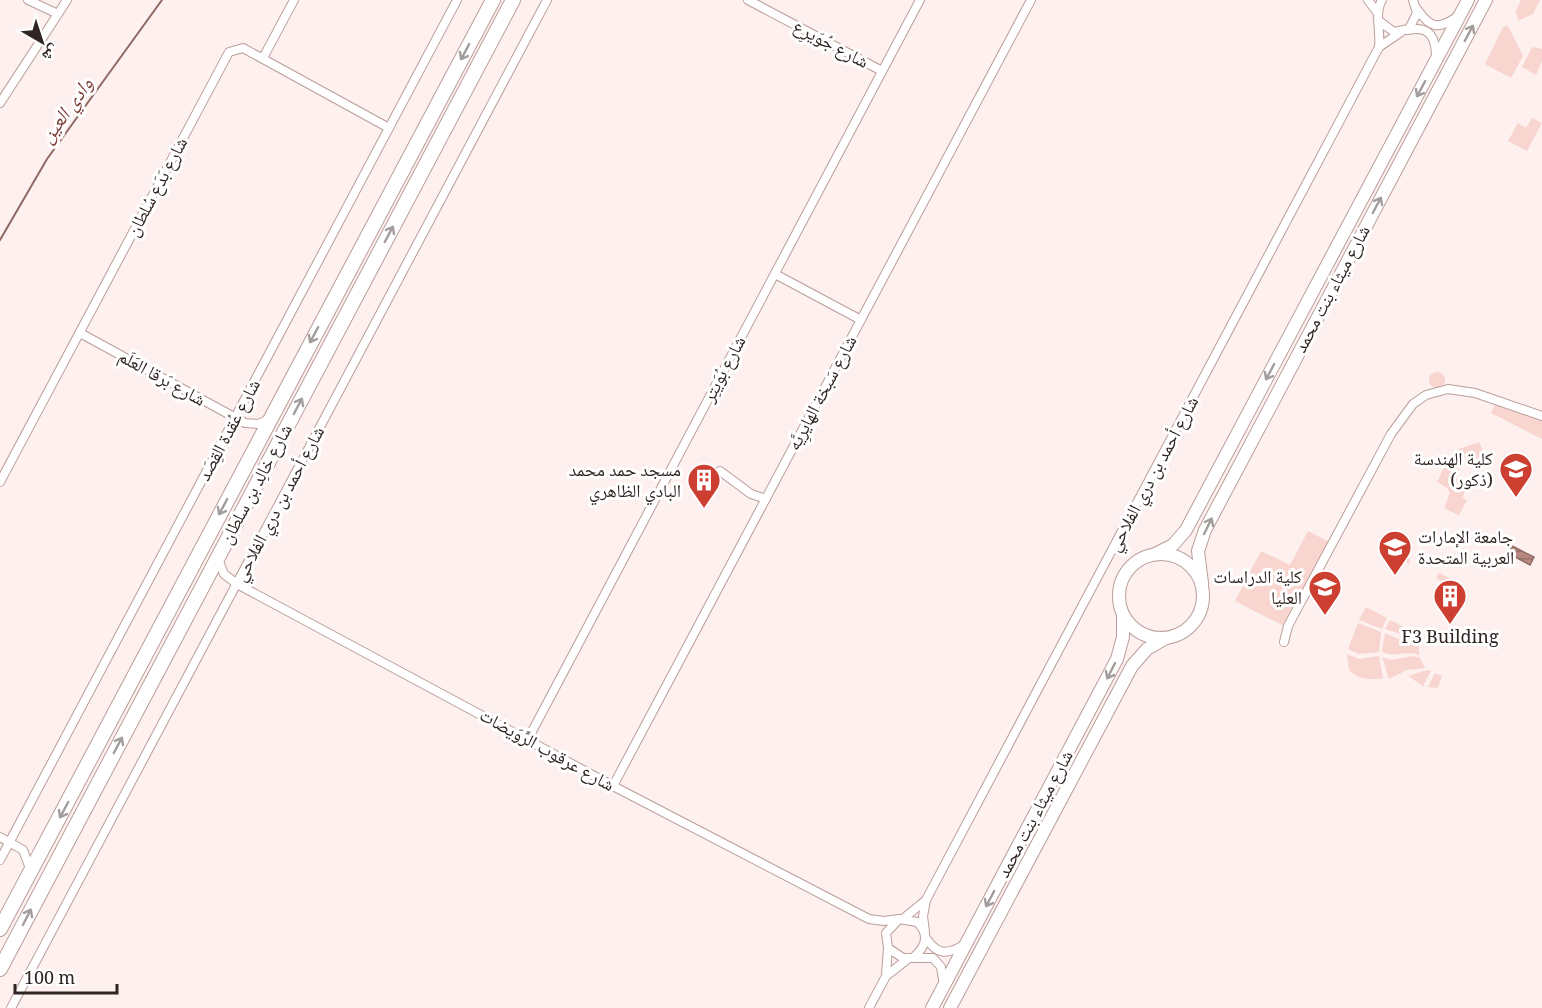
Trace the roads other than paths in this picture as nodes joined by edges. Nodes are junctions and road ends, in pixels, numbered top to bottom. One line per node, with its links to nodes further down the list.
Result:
1 (28, 0): 16 (street)
2 (67, 0): 16 (street)
3 (294, 0): 21 (street)
4 (457, 0): 25 (street, شارع عُقدة القِصَد)
5 (493, 0): 26 (main road, شارع خالِد بن سلطان, one-way to 26)
6 (513, 0): 30 (main road, شارع خالِد بن سلطان, one-way to 6)
7 (547, 0): 44 (street, شارع أحمد بن دري الفلاحي)
8 (748, 0): 23 (street, شارع جُوَيرِع)
9 (920, 0): 23 (street, شارع بُوَيتِر)
10 (1031, 0): 28 (street, شارع سَبخة الهايرِيَّه)
11 (1368, 0): 18 (street)
12 (1382, 0): 18 (street)
13 (1468, 0): 17 (main road, شارع ميثاء بنت محمد)
14 (1486, 0): 43 (main road, شارع ميثاء بنت محمد, one-way to 14)
15 (1415, 3): 17 (street); 19 (street)
16 (58, 14): 24 (street)
17 (1460, 15): 22 (main road, شارع ميثاء بنت محمد)
18 (1378, 16): 19 (street); 20 (street, شارع أحمد بن دري الفلاحي)
19 (1403, 31): 20 (street, شارع أحمد بن دري الفلاحي); 22 (street)
20 (1379, 47): 58 (street, شارع أحمد بن دري الفلاحي)
21 (263, 58): 25 (street, شارع بَدَع سُلطان); 29 (street, شارع بَدَع سُلطان)
22 (1436, 60): 39 (main road, شارع ميثاء بنت محمد, one-way to 39)
23 (882, 71): 27 (street, شارع بُوَيتِر)
24 (0, 103)
25 (389, 128): 32 (street, شارع عُقدة القِصَد)
26 (363, 244): 30 (main road); 33 (main road, شارع خالِد بن سلطان, one-way to 33)
27 (775, 274): 28 (street); 50 (street, شارع بُوَيتِر)
28 (861, 320): 38 (street, شارع سَبخة الهايرِيَّه)
29 (80, 333): 32 (street, شارع بَرقا العَلَم); 37 (street, شارع بَدَع سُلطان)
30 (330, 345): 40 (main road, شارع خالِد بن سلطان, one-way to 30)
31 (1542, 416): 48 (street)
32 (235, 418): 34 (street, شارع بَرقا العَلَم); 53 (street, شارع عُقدة القِصَد)
33 (270, 419): 34 (street); 35 (main road, شارع خالِد بن سلطان)
34 (245, 423): 35 (street)
35 (254, 448): 45 (main road, شارع خالِد بن سلطان, one-way to 45)
36 (720, 471): 38 (street)
37 (0, 482)
38 (766, 499): 51 (street, شارع سَبخة الهايرِيَّه)
39 (1155, 554): 43 (main road); 46 (main road)
40 (218, 555): 41 (street); 42 (main road, شارع خالِد بن سلطان)
41 (227, 578): 42 (street); 44 (street, شارع عرقوب الرِّوَيضات)
42 (204, 583): 49 (main road, شارع خالِد بن سلطان)
43 (1202, 583): 47 (main road)
44 (237, 584): 50 (street, شارع عرقوب الرِّوَيضات); 69 (street, شارع أحمد بن دري الفلاحي)
45 (176, 597): 49 (main road); 54 (main road, شارع خالِد بن سلطان, one-way to 54)
46 (1123, 615): 47 (main road); 63 (main road, شارع ميثاء بنت محمد, one-way to 63)
47 (1166, 638): 72 (main road, شارع ميثاء بنت محمد)
48 (1284, 642)
49 (142, 700): 66 (main road, شارع خالِد بن سلطان, one-way to 49)
50 (528, 739): 51 (street, شارع عرقوب الرِّوَيضات)
51 (613, 786): 59 (street, شارع عرقوب الرِّوَيضات)
52 (0, 837): 53 (street)
53 (10, 842): 55 (street); 56 (street, شارع عُقدة القِصَد)
54 (47, 842): 55 (street); 57 (main road, شارع خالِد بن سلطان)
55 (23, 850): 57 (street)
56 (0, 860)
57 (31, 871): 61 (main road, شارع خالِد بن سلطان)
58 (926, 900): 60 (street, شارع أحمد بن دري الفلاحي); 62 (street, شارع أحمد بن دري الفلاحي)
59 (869, 919): 60 (street, شارع عرقوب الرِّوَيضات); 64 (street, شارع عرقوب الرِّوَيضات)
60 (902, 919): 62 (street); 64 (street)
61 (0, 929)
62 (925, 935): 63 (street); 65 (street)
63 (967, 943): 68 (main road, شارع ميثاء بنت محمد)
64 (887, 944): 65 (street); 67 (street)
65 (912, 957): 67 (street); 68 (street)
66 (0, 969)
67 (886, 976): 70 (street)
68 (944, 986): 71 (main road, شارع ميثاء بنت محمد)
69 (11, 1008)
70 (869, 1008)
71 (932, 1008)
72 (950, 1008)

